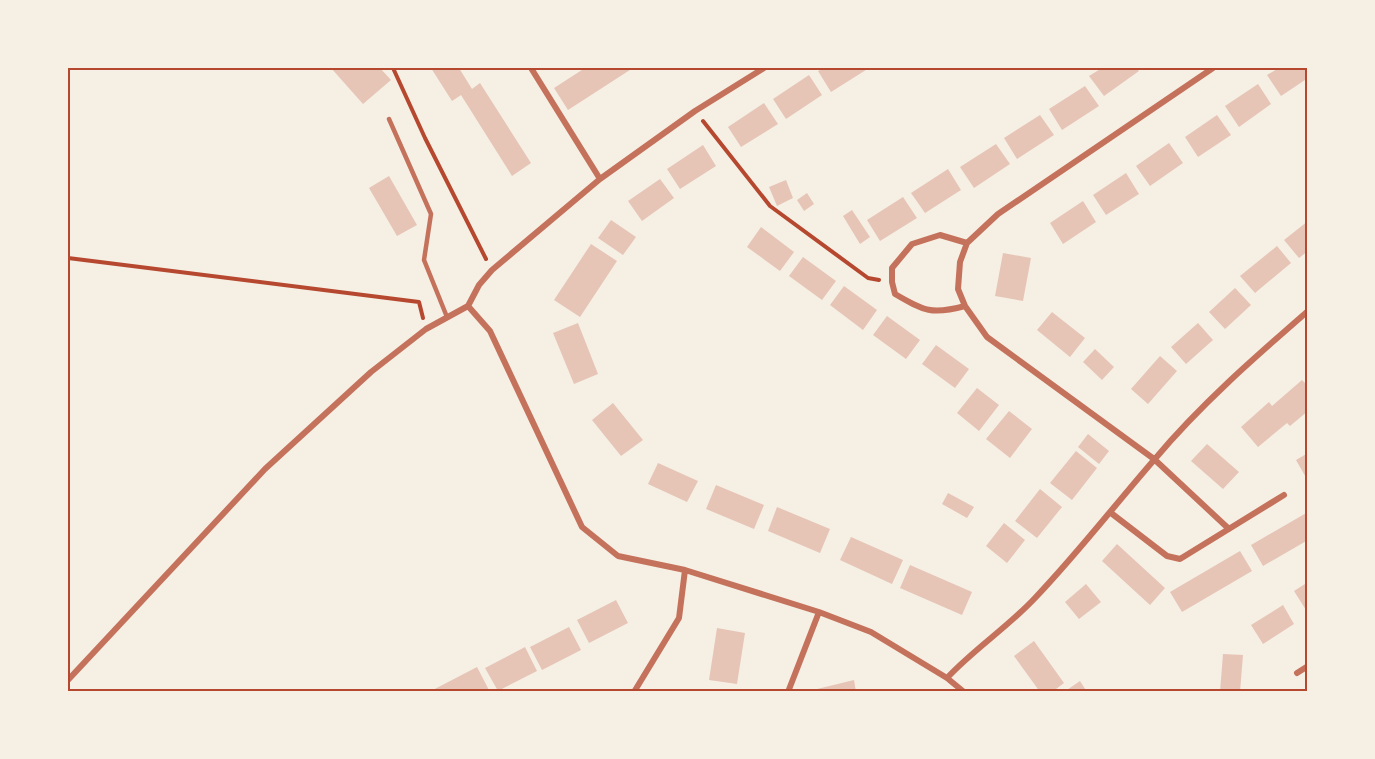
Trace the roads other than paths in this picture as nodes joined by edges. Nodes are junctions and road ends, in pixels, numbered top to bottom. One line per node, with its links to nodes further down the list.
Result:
1 (531, 68): 5 (street)
2 (764, 68): 5 (street)
3 (1214, 68): 6 (street)
4 (389, 119): 10 (lane)
5 (600, 179): 7 (street)
6 (967, 243): 8 (street); 8 (street)
7 (468, 306): 10 (street); 15 (street)
8 (965, 306): 11 (street)
9 (1308, 311): 11 (street)
10 (447, 317): 20 (street)
11 (1154, 459): 13 (street); 14 (street)
12 (1284, 495): 14 (street)
13 (1111, 513): 14 (street); 19 (street)
14 (1229, 529)
15 (685, 570): 16 (street); 21 (street)
16 (819, 612): 19 (street); 22 (street)
17 (1308, 666): 18 (street)
18 (1297, 673)
19 (947, 678): 23 (street)
20 (68, 680)
21 (634, 692)
22 (788, 692)
23 (964, 692)

